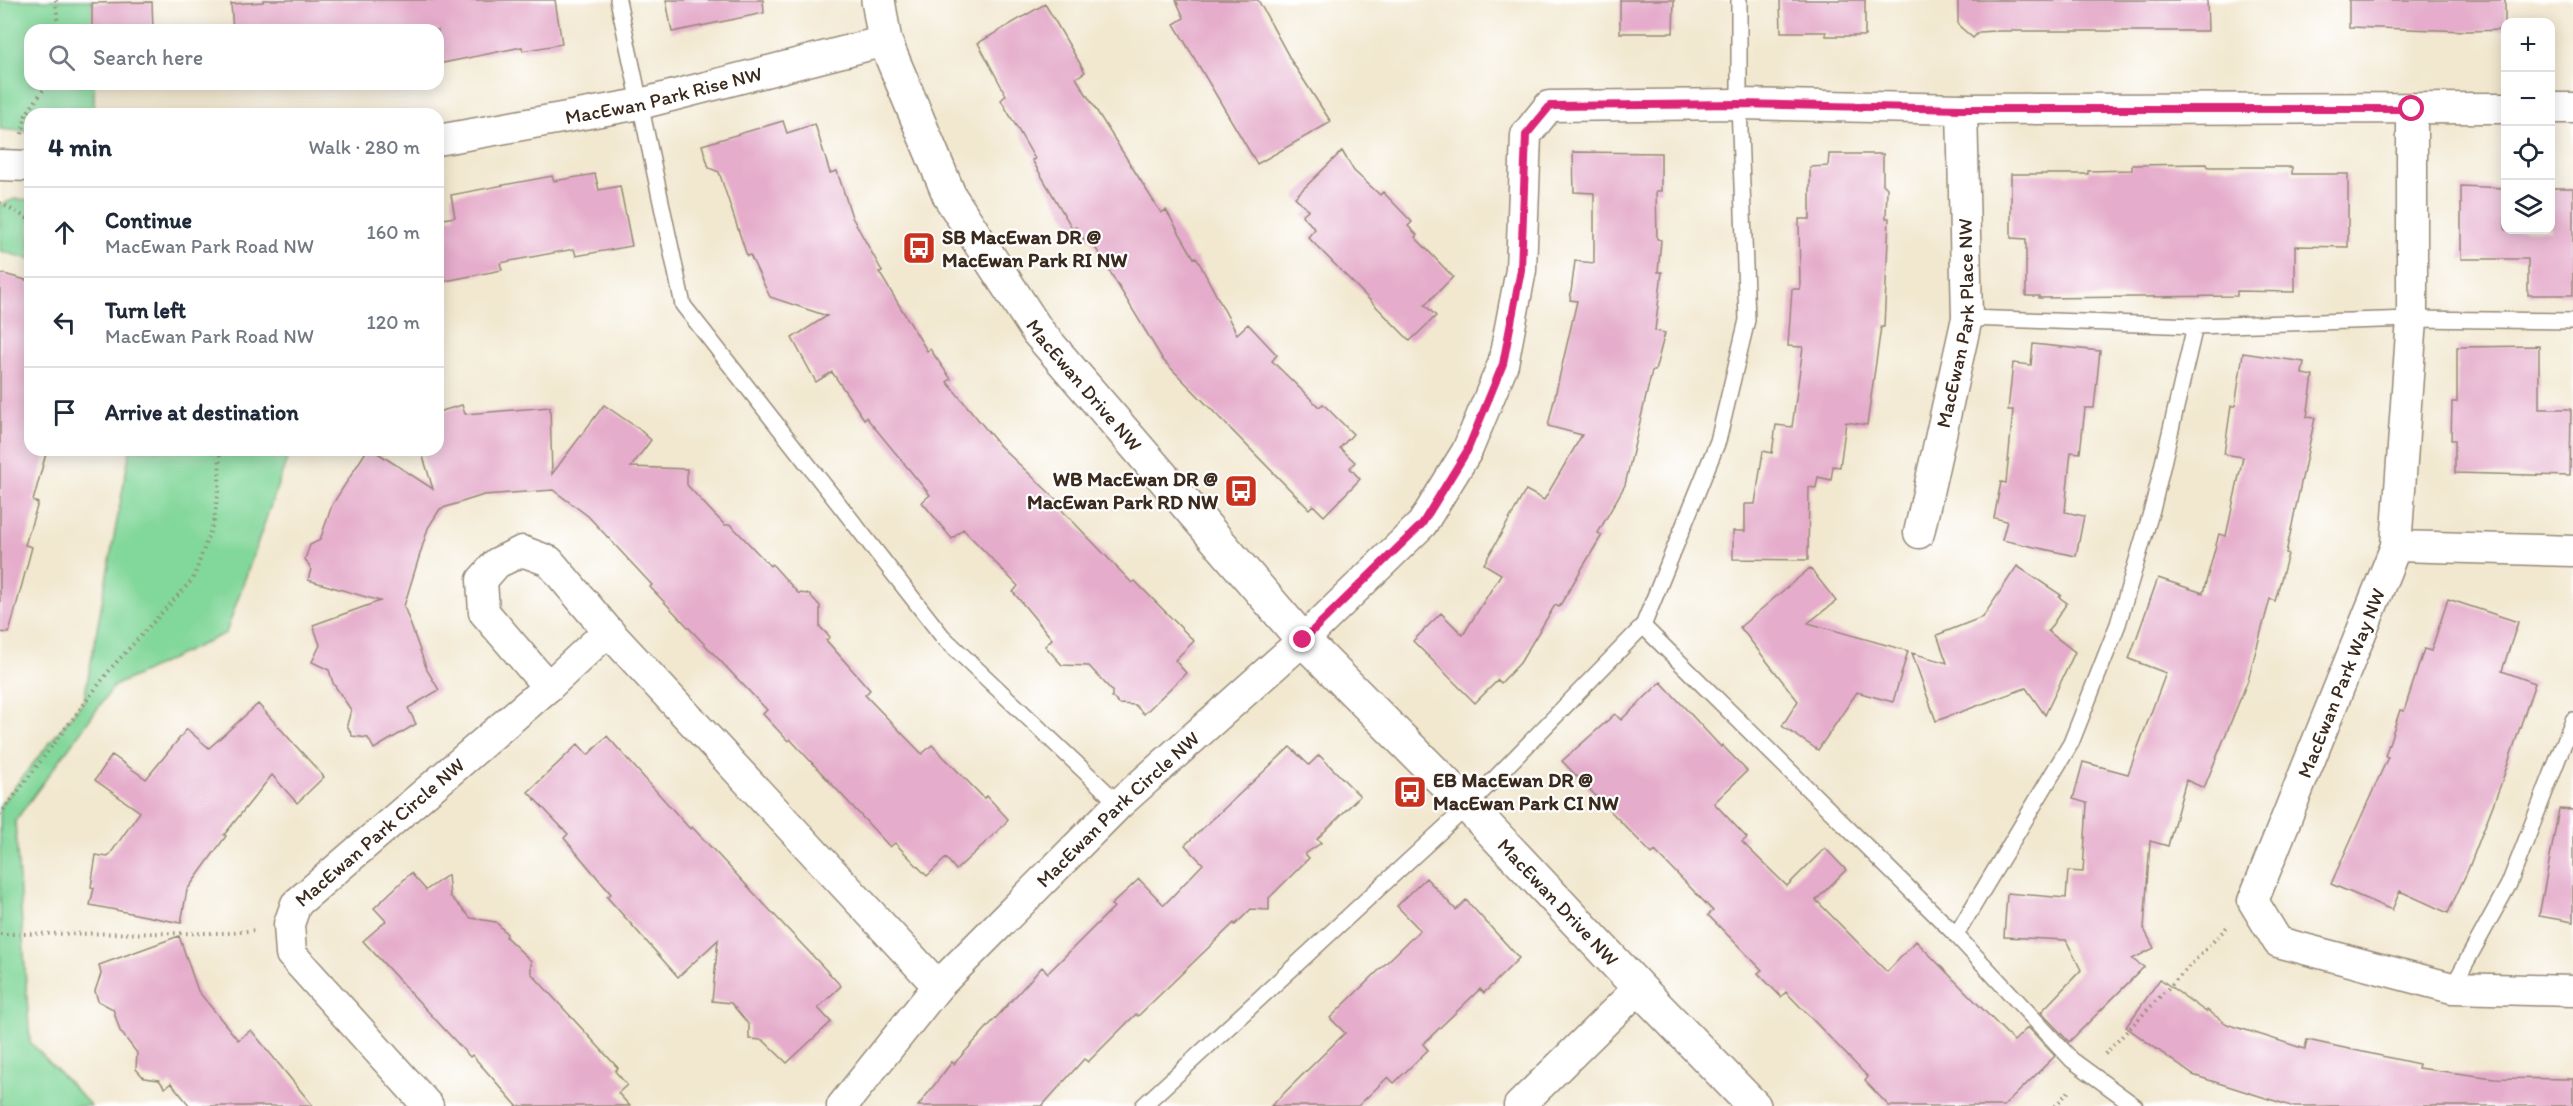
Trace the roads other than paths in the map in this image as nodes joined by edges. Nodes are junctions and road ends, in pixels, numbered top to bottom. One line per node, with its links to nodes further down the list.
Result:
1 (618, 0): 5 (lane)
2 (878, 0): 4 (street, MacEwan Drive NW)
3 (1739, 0): 6 (lane)
4 (885, 41): 5 (street, MacEwan Park Rise NW); 22 (street, MacEwan Drive NW)
5 (640, 104): 12 (street, MacEwan Park Rise NW); 27 (lane)
6 (1739, 104): 10 (street, MacEwan Park Circle NW); 20 (lane); 22 (street, MacEwan Park Circle NW)
7 (2501, 108): 11 (street, MacEwan Park Circle NW)
8 (2555, 108): 9 (street)
9 (2573, 108)
10 (1962, 109): 11 (street, MacEwan Park Circle NW); 13 (street, MacEwan Park Place NW)
11 (2412, 109): 14 (street, MacEwan Park Way NW)
12 (444, 139)
13 (1967, 318): 16 (lane); 17 (street, MacEwan Park Place NW)
14 (2412, 319): 15 (lane); 16 (lane); 18 (street, MacEwan Park Way NW)
15 (2573, 321)
16 (2195, 326): 29 (lane)
17 (1919, 533)
18 (2396, 546): 19 (street); 32 (street, MacEwan Park Way NW)
19 (2573, 551)
20 (1643, 626): 28 (lane); 29 (lane)
21 (608, 631): 23 (street, MacEwan Park Circle NW); 23 (street); 30 (street)
22 (1303, 640): 27 (street, MacEwan Park Circle NW); 28 (street, MacEwan Drive NW)
23 (548, 687): 34 (street, MacEwan Park Circle NW)
24 (2573, 720): 25 (lane)
25 (2557, 763): 26 (lane); 32 (lane)
26 (2573, 763)
27 (1119, 804): 30 (street, MacEwan Park Circle NW)
28 (1468, 806): 31 (street, MacEwan Drive NW); 36 (lane)
29 (1956, 935): 39 (lane)
30 (938, 987): 35 (street, MacEwan Park Circle NW)
31 (1639, 988): 37 (street); 38 (street, MacEwan Drive NW)
32 (2452, 988): 33 (street)
33 (2573, 991)
34 (428, 1106)
35 (842, 1106)
36 (1143, 1106)
37 (1520, 1106)
38 (1754, 1106)
39 (2135, 1106)

